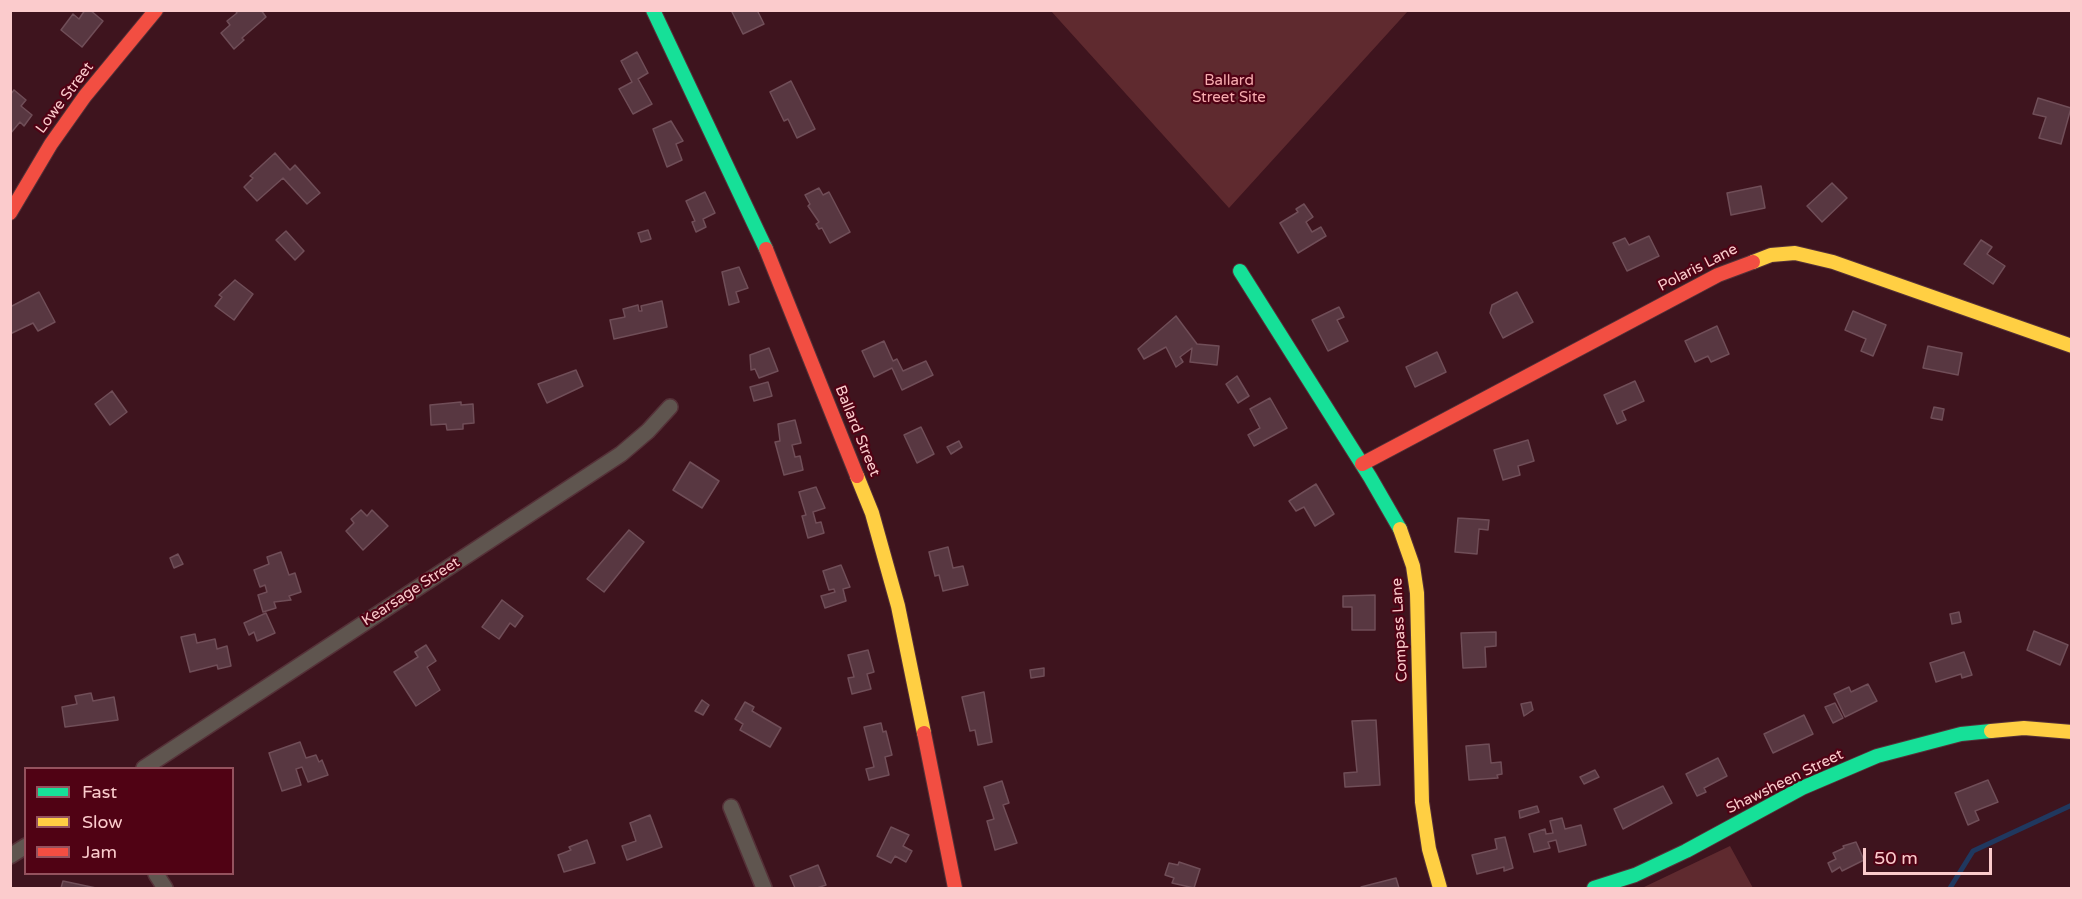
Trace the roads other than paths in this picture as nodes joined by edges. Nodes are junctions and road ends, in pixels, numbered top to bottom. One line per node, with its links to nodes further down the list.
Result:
1 (156, 10): 3 (street, Lowe Street)
2 (653, 10): 16 (street, Ballard Street)
3 (10, 213)
4 (1240, 270): 7 (street, Compass Lane)
5 (2072, 346): 7 (street, Polaris Lane)
6 (670, 406): 9 (street, Kearsage Street)
7 (1362, 464): 17 (street, Compass Lane)
8 (2072, 732): 18 (street, Shawsheen Street)
9 (146, 767)
10 (730, 807): 15 (street)
11 (24, 847): 12 (street)
12 (10, 856)
13 (157, 875): 14 (street)
14 (165, 888)
15 (764, 888)
16 (955, 888)
17 (1440, 888)
18 (1594, 888)

